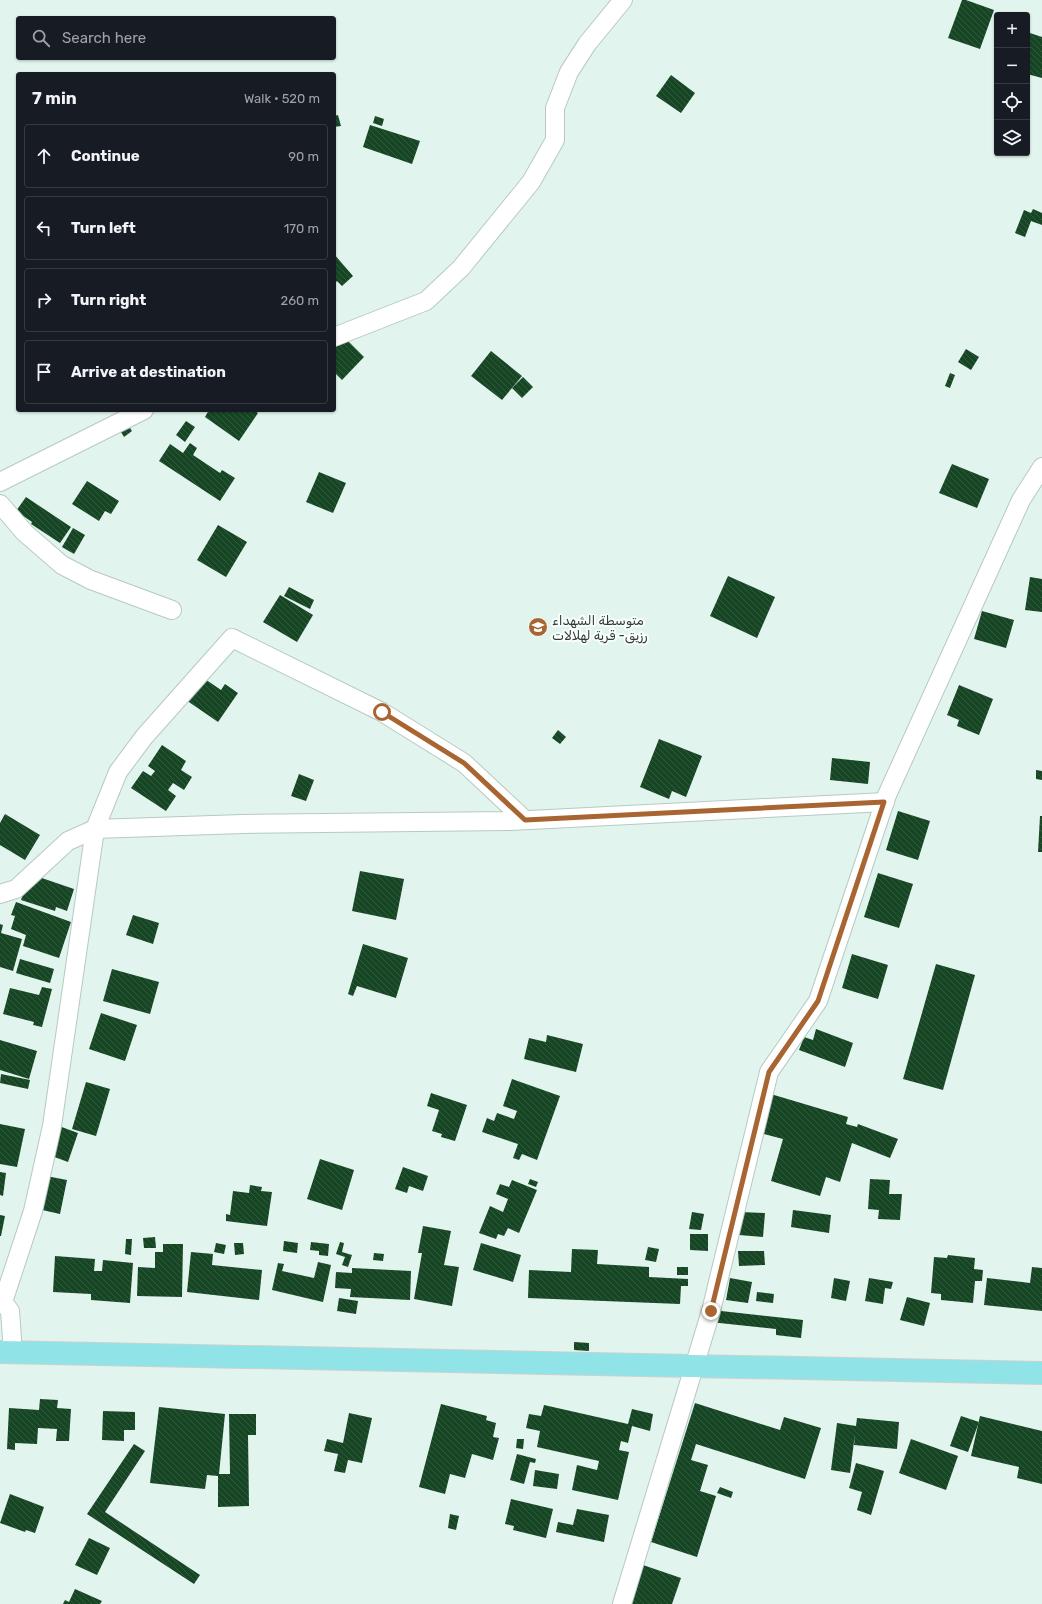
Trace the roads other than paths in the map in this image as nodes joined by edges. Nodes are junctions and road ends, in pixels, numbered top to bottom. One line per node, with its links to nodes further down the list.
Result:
1 (623, 0): 2 (street)
2 (336, 336)
3 (140, 412): 5 (street)
4 (1042, 466): 8 (street)
5 (0, 482)
6 (0, 504): 7 (street)
7 (172, 610)
8 (884, 802): 9 (street); 14 (street)
9 (525, 820): 10 (street); 10 (street)
10 (95, 829): 11 (street); 12 (street)
11 (0, 894)
12 (1, 1300): 13 (street)
13 (7, 1353): 14 (main road)
14 (695, 1367): 15 (main road); 16 (street)
15 (1042, 1373)
16 (622, 1604)

